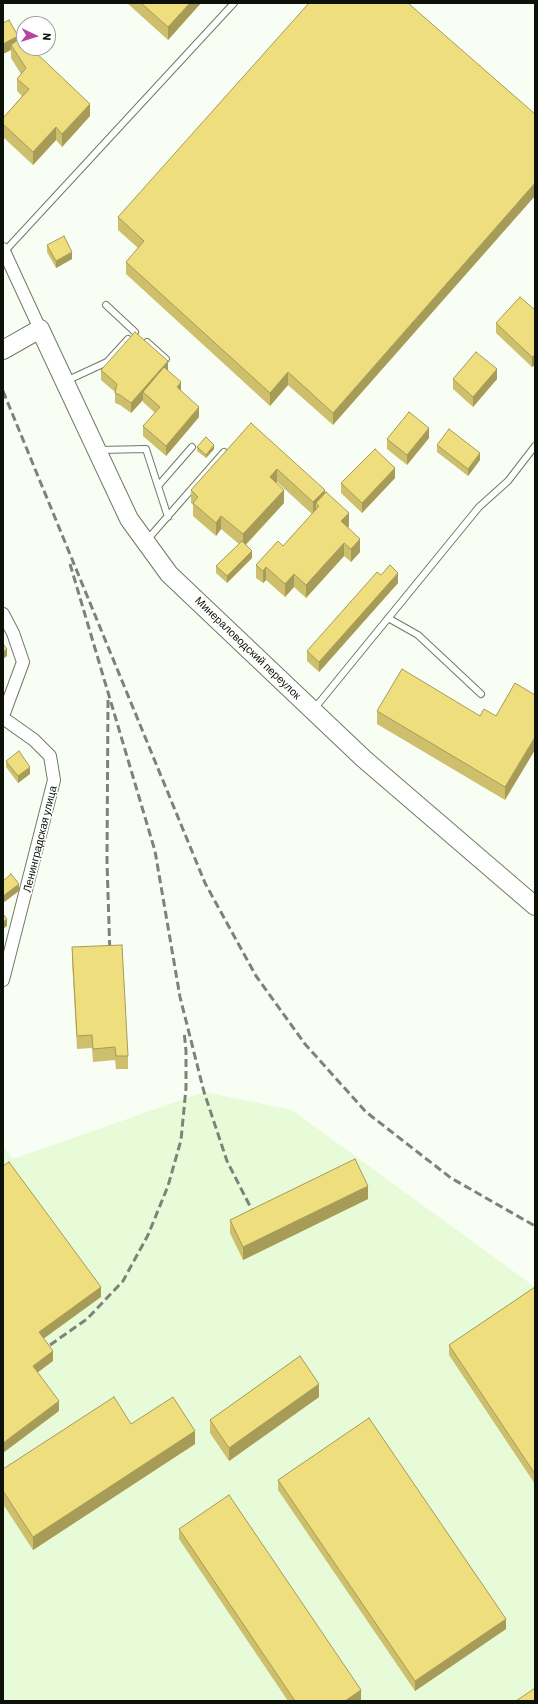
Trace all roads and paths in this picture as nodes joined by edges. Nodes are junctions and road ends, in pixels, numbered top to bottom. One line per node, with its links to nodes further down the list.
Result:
1 (234, 3): 2 (lane)
2 (4, 250): 4 (street)
3 (106, 305): 5 (lane)
4 (40, 329): 6 (street); 8 (street, Минераловодский переулок)
5 (135, 332): 7 (lane); 8 (lane)
6 (3, 350)
7 (166, 359)
8 (64, 382): 11 (street, Минераловодский переулок)
9 (535, 446): 17 (lane)
10 (192, 447): 13 (lane)
11 (97, 450): 13 (lane); 15 (street, Минераловодский переулок)
12 (224, 452): 14 (lane)
13 (158, 486): 14 (lane)
14 (168, 517): 15 (lane)
15 (146, 541): 19 (street, Минераловодский переулок)
16 (3, 614): 20 (street)
17 (388, 618): 18 (lane); 19 (lane)
18 (480, 694)
19 (313, 710): 21 (street, Минераловодский переулок)
20 (3, 717): 22 (street, Ленинградская улица)
21 (535, 906)
22 (3, 980)

